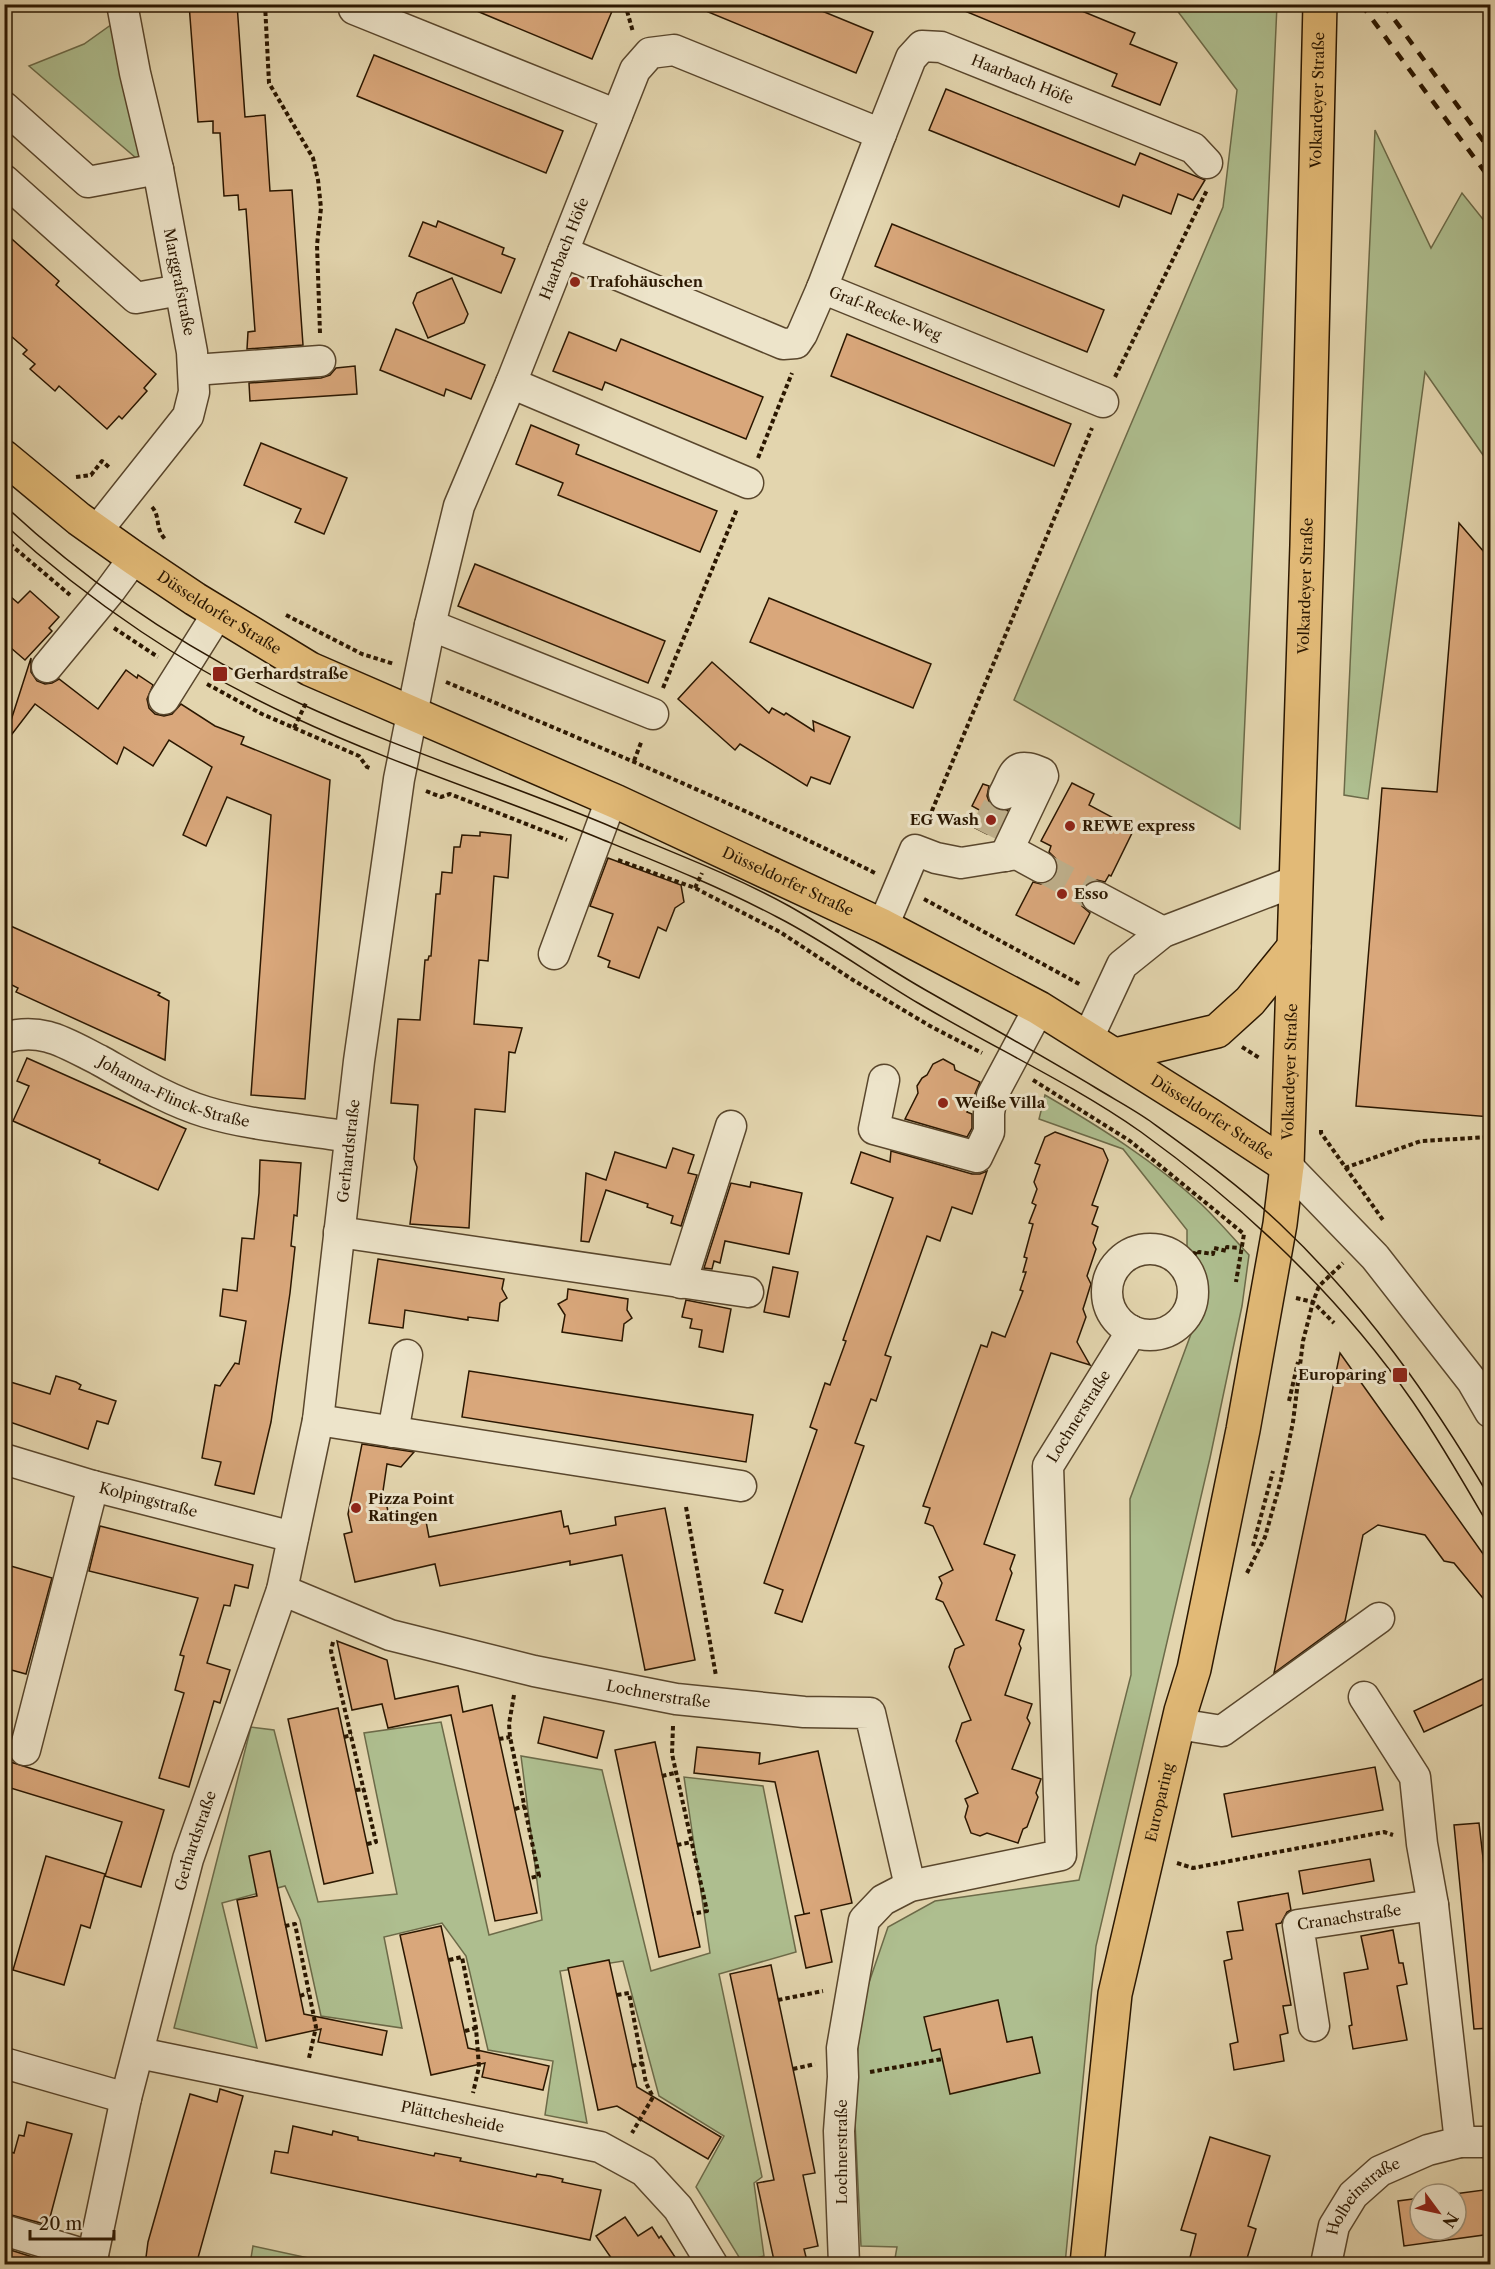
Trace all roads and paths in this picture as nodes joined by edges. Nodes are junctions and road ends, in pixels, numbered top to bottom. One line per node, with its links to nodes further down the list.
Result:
1 (122, 4): 9 (street, Marggrafstraße)
2 (265, 4): 15 (path)
3 (1320, 4): 44 (main road, Volkardeyer Straße)
4 (354, 9): 6 (street)
5 (4, 107): 9 (street)
6 (617, 115): 7 (street, Haarbach Höfe); 11 (street, Haarbach Höfe)
7 (881, 134): 8 (street, Haarbach Höfe); 12 (street, Haarbach Höfe)
8 (1207, 163): 18 (path)
9 (158, 169): 13 (street, Marggrafstraße)
10 (4, 180): 13 (street)
11 (563, 252): 14 (street); 17 (street, Haarbach Höfe)
12 (822, 288): 14 (street, Graf-Recke-Weg); 18 (street, Graf-Recke-Weg)
13 (180, 290): 16 (street, Marggrafstraße)
14 (796, 343): 20 (path)
15 (320, 361): 16 (street)
16 (194, 370): 21 (street, Marggrafstraße)
17 (511, 383): 20 (street); 27 (street, Haarbach Höfe)
18 (1103, 402): 40 (path)
19 (4, 457): 22 (main road, Düsseldorfer Straße)
20 (748, 483): 33 (path)
21 (131, 488): 22 (street, Marggrafstraße); 23 (path)
22 (96, 532): 24 (main road, Düsseldorfer Straße)
23 (169, 543)
24 (134, 558): 25 (main road, Düsseldorfer Straße); 28 (street)
25 (218, 613): 30 (street); 32 (main road, Düsseldorfer Straße)
26 (284, 614): 29 (path)
27 (430, 625): 29 (street, Haarbach Höfe); 33 (street)
28 (47, 667)
29 (421, 672): 32 (street, Haarbach Höfe); 34 (path)
30 (164, 699)
31 (262, 714): 35 (path)
32 (414, 714): 35 (street, Gerhardstraße); 37 (main road, Düsseldorfer Straße)
33 (653, 714): 34 (path)
34 (633, 761): 45 (path)
35 (399, 779): 39 (path); 62 (street, Gerhardstraße)
36 (1010, 783): 41 (street)
37 (611, 800): 39 (street); 47 (main road, Düsseldorfer Straße)
38 (984, 833): 42 (street)
39 (592, 850): 50 (street); 57 (path)
40 (915, 850): 42 (street); 45 (street)
41 (1005, 856): 42 (street); 43 (street)
42 (970, 861)
43 (1041, 867)
44 (1296, 881): 48 (street); 49 (main road, Volkardeyer Straße)
45 (900, 886): 47 (street); 51 (path)
46 (1097, 897): 48 (street)
47 (883, 926): 52 (main road, Düsseldorfer Straße)
48 (1163, 933): 51 (street)
49 (1294, 946): 53 (main road); 58 (main road, Volkardeyer Straße)
50 (554, 954)
51 (1107, 999): 55 (street)
52 (1039, 1008): 55 (main road, Düsseldorfer Straße); 57 (street)
53 (1217, 1031): 56 (main road); 58 (path)
54 (4, 1038): 62 (street, Johanna-Flinck-Straße)
55 (1088, 1038): 56 (main road, Düsseldorfer Straße)
56 (1115, 1055): 64 (main road, Düsseldorfer Straße)
57 (1008, 1066): 59 (street); 67 (path)
58 (1289, 1077): 64 (main road, Volkardeyer Straße)
59 (884, 1080)
60 (1321, 1122): 63 (path)
61 (731, 1126): 70 (street)
62 (350, 1137): 65 (street, Gerhardstraße)
63 (1491, 1137)
64 (1287, 1166): 66 (street, Düsseldorfer Straße); 94 (main road, Europaring)
65 (339, 1232): 70 (street); 79 (street, Gerhardstraße)
66 (1362, 1245): 72 (path); 78 (street, Düsseldorfer Straße)
67 (1241, 1248): 68 (path); 69 (path)
68 (1176, 1256): 74 (street); 74 (street)
69 (1239, 1258)
70 (681, 1283): 71 (street)
71 (748, 1292)
72 (1312, 1302): 73 (path); 75 (path)
73 (1334, 1323)
74 (1131, 1331): 112 (street, Lochnerstraße)
75 (1303, 1341): 77 (path); 82 (path)
76 (407, 1355): 80 (street)
77 (1289, 1401)
78 (1491, 1412)
79 (318, 1420): 80 (street); 86 (street, Gerhardstraße)
80 (393, 1432): 84 (street)
81 (4, 1460): 83 (street, Kolpingstraße)
82 (1273, 1471)
83 (93, 1486): 86 (street, Kolpingstraße); 99 (street)
84 (741, 1486)
85 (686, 1507): 93 (path)
86 (293, 1537): 87 (street, Gerhardstraße)
87 (282, 1590): 88 (street, Lochnerstraße); 125 (street, Gerhardstraße)
88 (340, 1616): 90 (street, Lochnerstraße); 95 (path)
89 (1379, 1618): 94 (street)
90 (519, 1668): 92 (street, Lochnerstraße); 97 (path)
91 (1364, 1697): 108 (street)
92 (676, 1699): 93 (street, Lochnerstraße); 100 (path)
93 (720, 1703): 112 (street, Lochnerstraße)
94 (1178, 1724): 110 (main road, Europaring)
95 (352, 1735): 96 (path); 102 (path)
96 (344, 1737)
97 (510, 1737): 98 (path); 104 (path)
98 (499, 1739)
99 (25, 1750)
100 (675, 1773): 101 (path); 106 (path)
101 (662, 1776)
102 (364, 1789): 103 (path); 107 (path)
103 (356, 1790)
104 (525, 1806): 105 (path); 111 (path)
105 (515, 1809)
106 (692, 1842): 109 (path); 114 (path)
107 (368, 1844)
108 (1422, 1844): 110 (path); 113 (street)
109 (677, 1845)
110 (1148, 1855): 141 (main road, Europaring)
111 (530, 1878)
112 (910, 1886): 117 (street, Lochnerstraße)
113 (1433, 1905): 122 (street, Cranachstraße); 134 (street)
114 (692, 1914)
115 (285, 1926): 118 (path)
116 (449, 1960): 123 (path)
117 (853, 1984): 121 (path); 130 (street, Lochnerstraße)
118 (308, 1994): 120 (path); 131 (path)
119 (616, 1995): 128 (path)
120 (300, 1996)
121 (778, 2000)
122 (1314, 2026)
123 (476, 2028): 124 (path); 133 (path)
124 (465, 2031)
125 (139, 2053): 131 (street, Plättchesheide); 132 (street, Gerhardstraße)
126 (942, 2059): 130 (path)
127 (4, 2063): 132 (street)
128 (643, 2063): 129 (path); 136 (path)
129 (632, 2066)
130 (843, 2077): 140 (street, Lochnerstraße)
131 (303, 2085): 133 (street, Plättchesheide)
132 (126, 2098): 138 (street, Gerhardstraße)
133 (466, 2120): 136 (street, Plättchesheide)
134 (1460, 2142): 135 (street); 142 (street, Holbeinstraße)
135 (1491, 2142)
136 (619, 2157): 139 (street, Plättchesheide)
137 (4, 2230): 138 (street)
138 (92, 2261)
139 (712, 2265)
140 (844, 2265)
141 (1088, 2265)
142 (1326, 2265)

